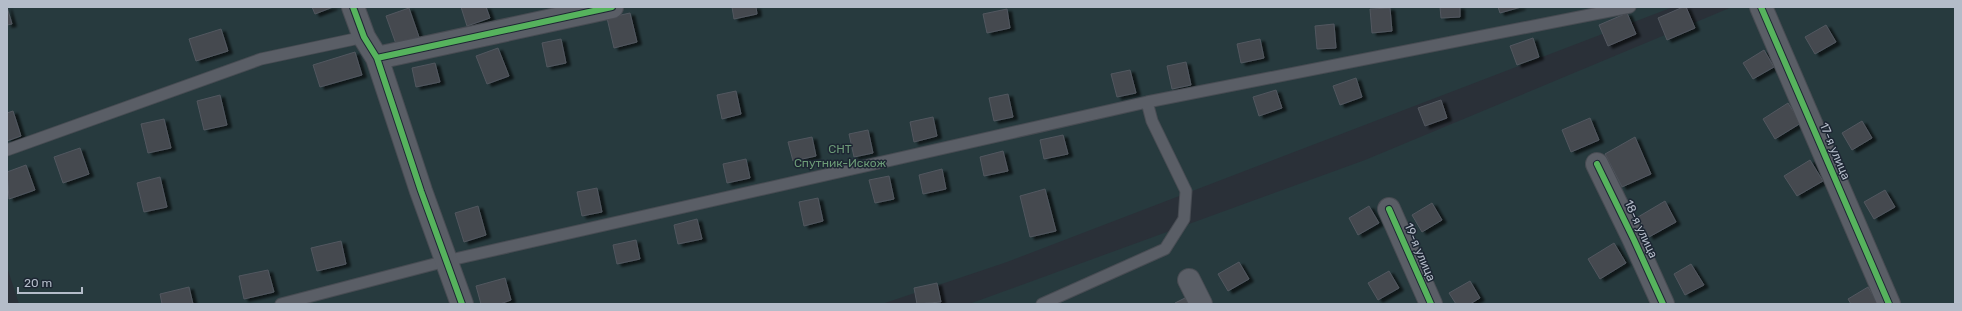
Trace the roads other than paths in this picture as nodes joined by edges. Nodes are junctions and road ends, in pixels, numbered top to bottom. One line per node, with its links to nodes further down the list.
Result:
1 (353, 7): 5 (street)
2 (612, 7): 6 (street)
3 (1630, 7): 7 (lane)
4 (1761, 7): 19 (street, 17-я улица)
5 (364, 37): 6 (street); 8 (lane)
6 (377, 58): 11 (street)
7 (1147, 102): 11 (lane); 15 (lane)
8 (7, 150)
9 (1597, 164): 18 (street, 18-я улица)
10 (1389, 209): 17 (street, 19-я улица)
11 (446, 261): 13 (lane); 14 (street)
12 (1189, 280): 16 (street)
13 (281, 304)
14 (462, 304)
15 (1042, 304)
16 (1201, 304)
17 (1430, 304)
18 (1662, 304)
19 (1889, 304)

